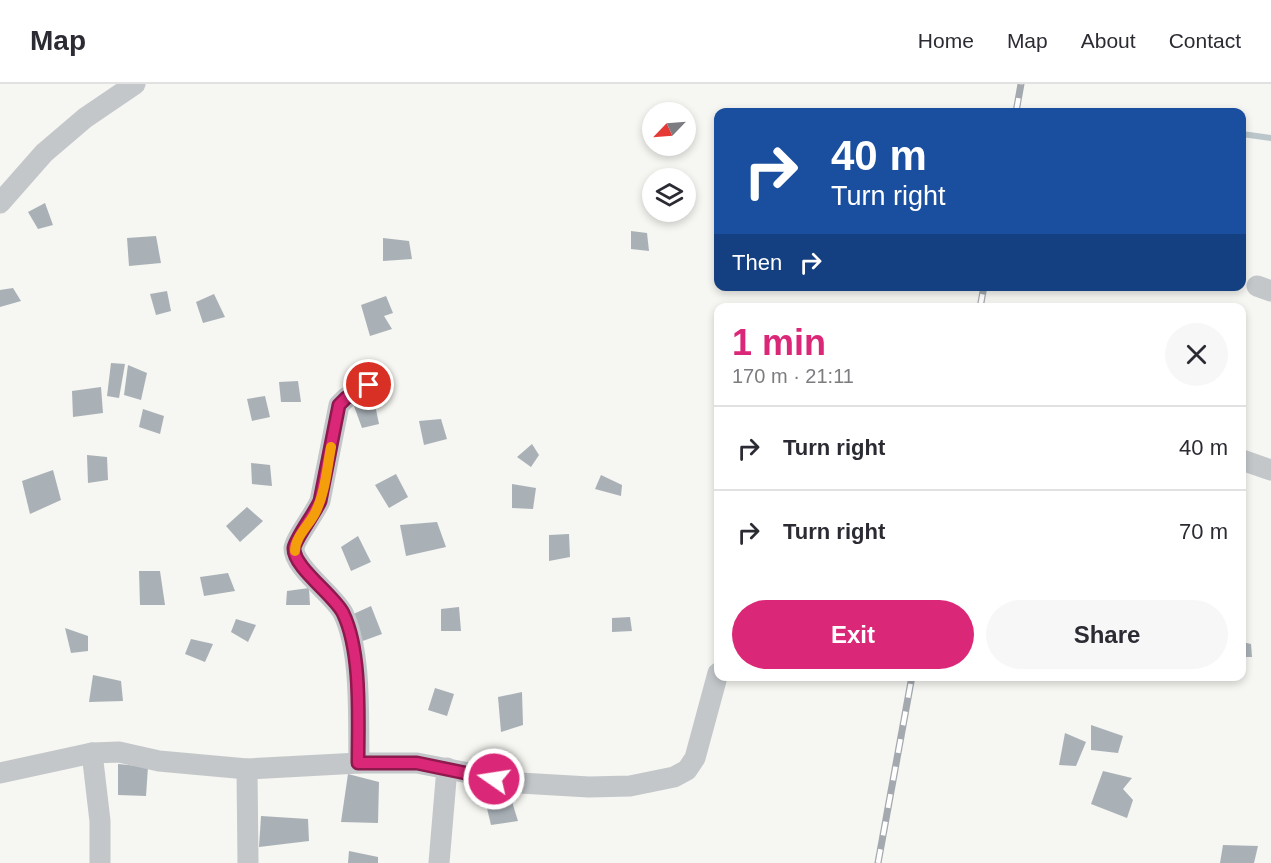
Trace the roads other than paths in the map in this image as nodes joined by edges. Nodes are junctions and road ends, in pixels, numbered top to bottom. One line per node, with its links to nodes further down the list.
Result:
1 (135, 84): 2 (street)
2 (0, 203)
3 (369, 385): 8 (street)
4 (1246, 461): 5 (street)
5 (1271, 470)
6 (716, 681): 9 (street)
7 (92, 753): 10 (street); 11 (street); 12 (street)
8 (358, 763): 9 (street); 10 (street)
9 (447, 768): 14 (street)
10 (247, 769): 13 (street)
11 (0, 773)
12 (100, 863)
13 (248, 863)
14 (438, 863)

